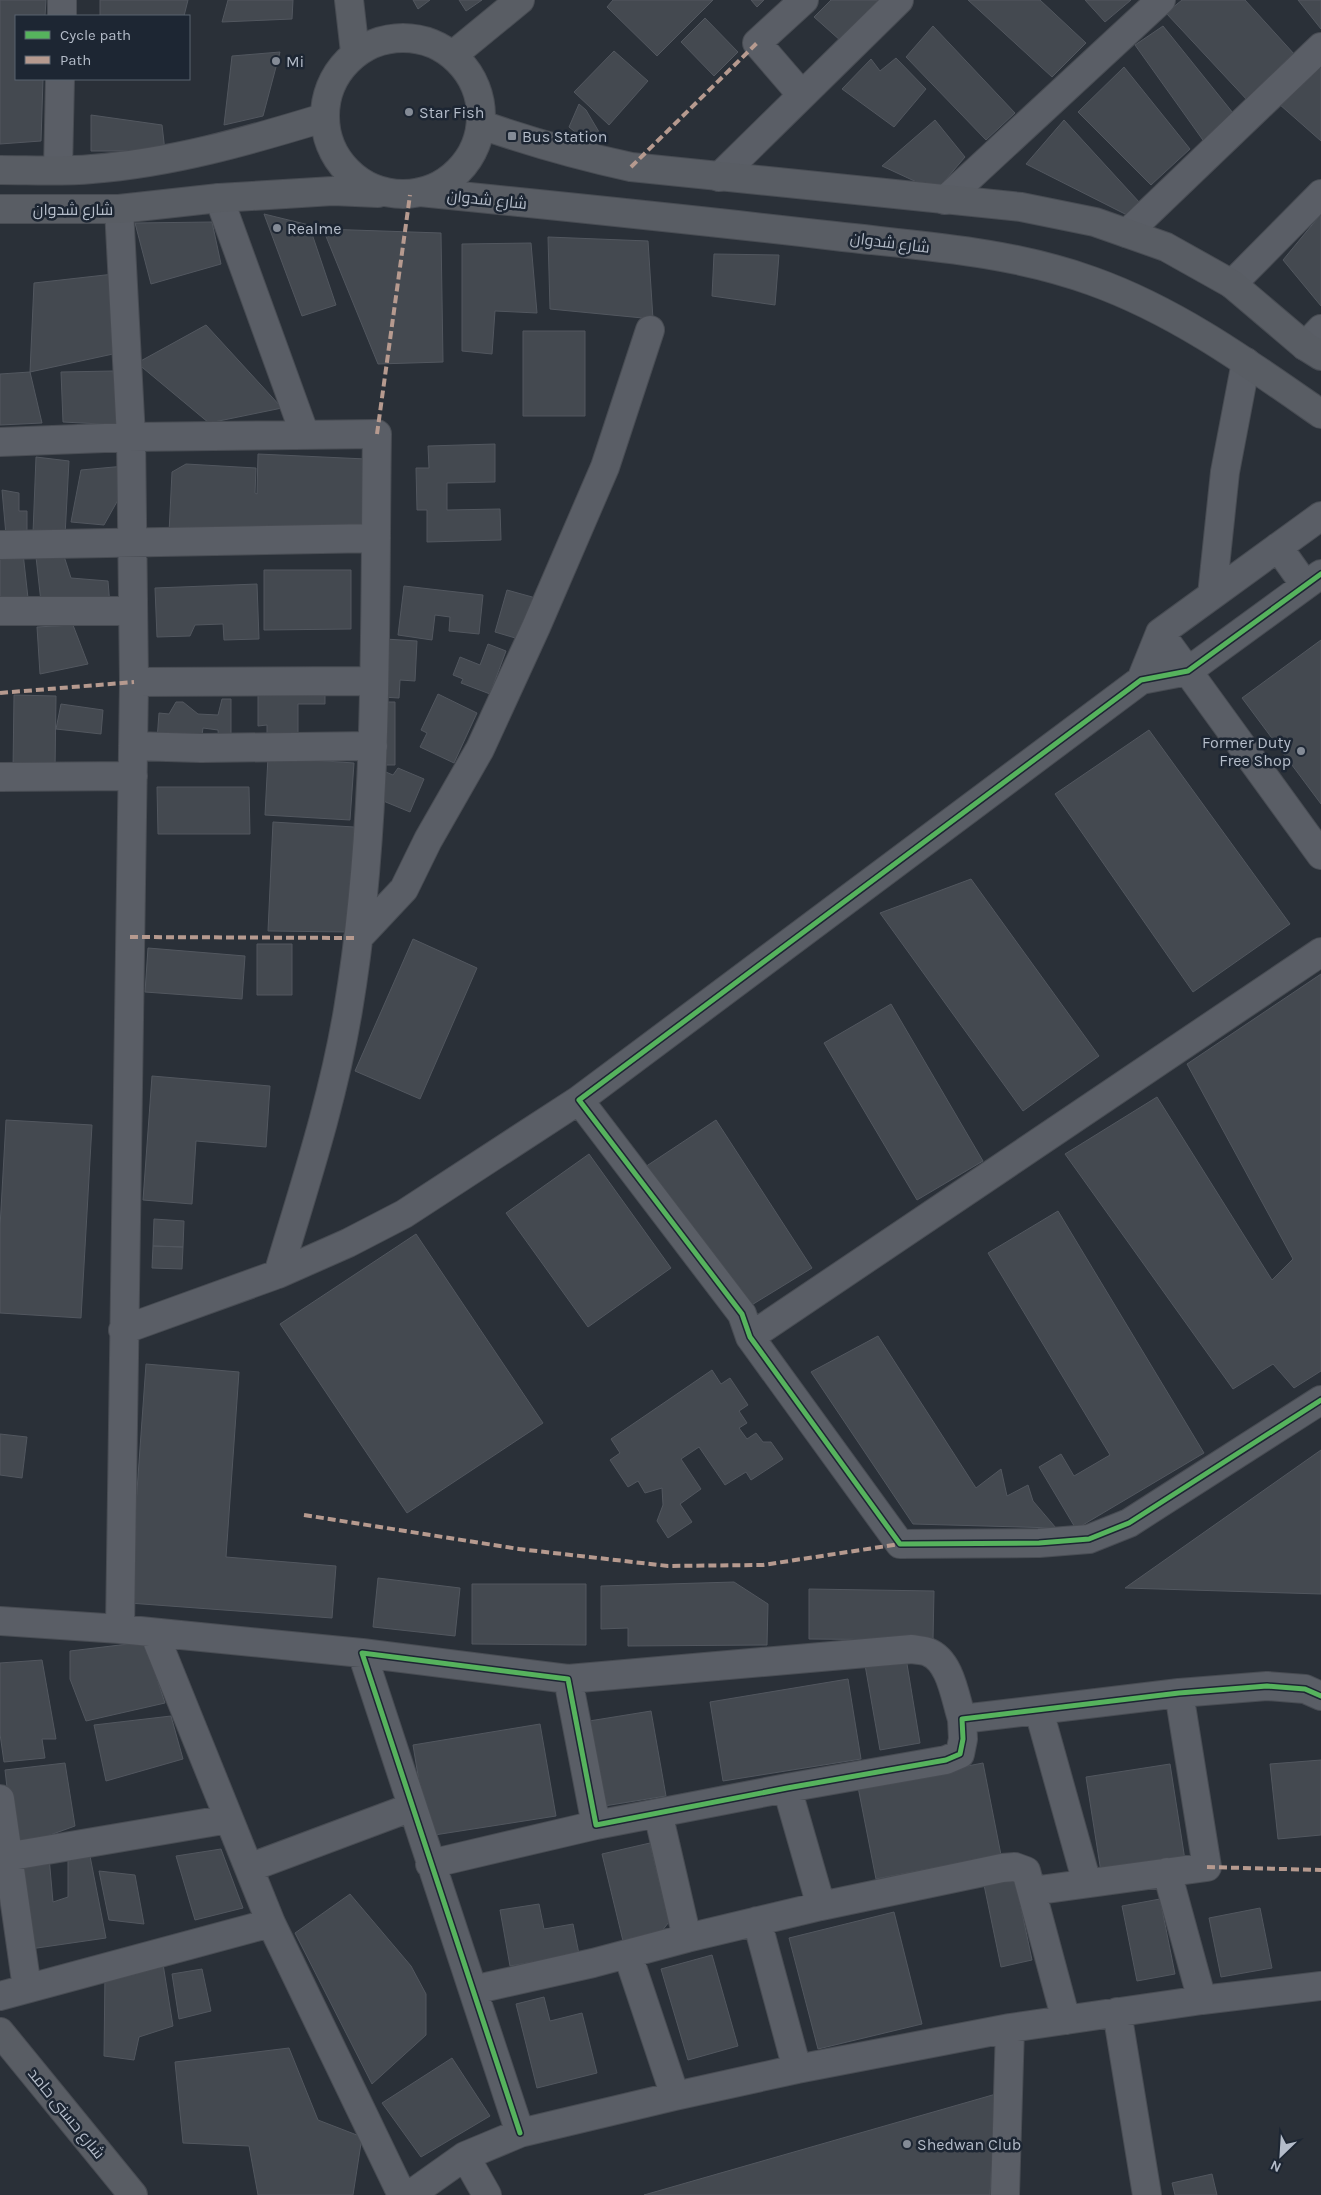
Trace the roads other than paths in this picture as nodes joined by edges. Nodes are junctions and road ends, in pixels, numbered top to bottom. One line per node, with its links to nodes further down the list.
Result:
1 (62, 0): 7 (street)
2 (349, 0): 9 (main road)
3 (520, 0): 10 (main road)
4 (804, 0): 12 (street)
5 (899, 0): 12 (street)
6 (1161, 0): 22 (street)
7 (62, 15)
8 (1321, 47): 25 (street)
9 (355, 52): 10 (main road); 13 (main road)
10 (454, 56): 14 (main road)
11 (60, 80): 16 (street)
12 (802, 94): 17 (street)
13 (323, 118): 16 (main road); 19 (main road)
14 (482, 124): 17 (main road); 18 (main road)
15 (0, 170): 16 (main road)
16 (58, 170)
17 (719, 177): 22 (main road)
18 (420, 192): 19 (main road); 29 (main road, شارع شدوان)
19 (384, 193): 21 (main road, شارع شدوان)
20 (1321, 194): 26 (street)
21 (219, 198): 24 (main road, شارع شدوان); 31 (street)
22 (945, 200): 25 (main road)
23 (0, 209): 24 (main road, شارع شدوان)
24 (119, 209): 32 (street)
25 (1126, 233): 26 (main road)
26 (1232, 284): 28 (main road)
27 (650, 330): 53 (street)
28 (1316, 343)
29 (1246, 362): 30 (main road, شارع شدوان); 40 (street)
30 (1321, 414)
31 (305, 435): 32 (street); 35 (street)
32 (130, 437): 33 (street); 36 (street)
33 (0, 442)
34 (1321, 516): 38 (street)
35 (376, 538): 36 (street); 47 (street)
36 (132, 543): 37 (street); 42 (street)
37 (0, 545)
38 (1278, 547): 39 (street); 40 (street)
39 (1313, 580): 44 (street)
40 (1212, 595): 43 (street)
41 (0, 611): 42 (street)
42 (132, 611): 46 (street)
43 (1160, 633): 44 (street); 45 (street)
44 (1188, 671): 45 (street); 52 (street)
45 (1141, 680): 55 (street)
46 (134, 682): 47 (street); 48 (street)
47 (374, 682): 49 (street)
48 (133, 746): 49 (street); 50 (street)
49 (373, 746): 53 (street)
50 (133, 776): 51 (street); 57 (street)
51 (0, 777)
52 (1321, 855)
53 (358, 938): 56 (street)
54 (1321, 952): 58 (street)
55 (579, 1100): 56 (street); 58 (street)
56 (278, 1274): 57 (street)
57 (123, 1330): 61 (street)
58 (750, 1337): 59 (street)
59 (1321, 1400)
60 (0, 1621): 61 (street)
61 (120, 1630): 62 (street)
62 (154, 1633): 63 (street); 73 (street)
63 (362, 1653): 64 (street); 71 (street)
64 (568, 1679): 68 (street); 74 (street)
65 (1179, 1693): 66 (street); 67 (street); 78 (street)
66 (1321, 1696)
67 (1039, 1710): 68 (street); 79 (street)
68 (962, 1719): 69 (street)
69 (787, 1788): 72 (street); 81 (street)
70 (0, 1799): 75 (street)
71 (412, 1807): 76 (street); 77 (street)
72 (658, 1813): 74 (street); 84 (street)
73 (230, 1819): 75 (street); 77 (street)
74 (596, 1825): 76 (street)
75 (4, 1857): 87 (street)
76 (430, 1864): 88 (street)
77 (249, 1868): 83 (street)
78 (1167, 1872): 79 (street); 90 (street)
79 (1087, 1883): 80 (street)
80 (1032, 1891): 81 (street); 92 (street)
81 (820, 1906): 82 (street)
82 (756, 1921): 84 (street); 95 (street)
83 (271, 1923): 87 (street); 100 (street)
84 (687, 1938): 85 (street)
85 (628, 1955): 88 (street); 96 (street)
86 (1321, 1986): 90 (street)
87 (27, 1988): 89 (street)
88 (473, 1990): 97 (street)
89 (0, 1996)
90 (1202, 2000): 91 (street)
91 (1117, 2012): 92 (street); 104 (street)
92 (1066, 2020): 93 (street)
93 (1010, 2028): 95 (street); 103 (street)
94 (4, 2045): 99 (main road, شارع حسنى حامد)
95 (798, 2069): 96 (street)
96 (674, 2096): 97 (street)
97 (520, 2133): 98 (street)
98 (465, 2156): 101 (street); 102 (street)
99 (133, 2195)
100 (402, 2195)
101 (410, 2195)
102 (487, 2195)
103 (1005, 2195)
104 (1147, 2195)

